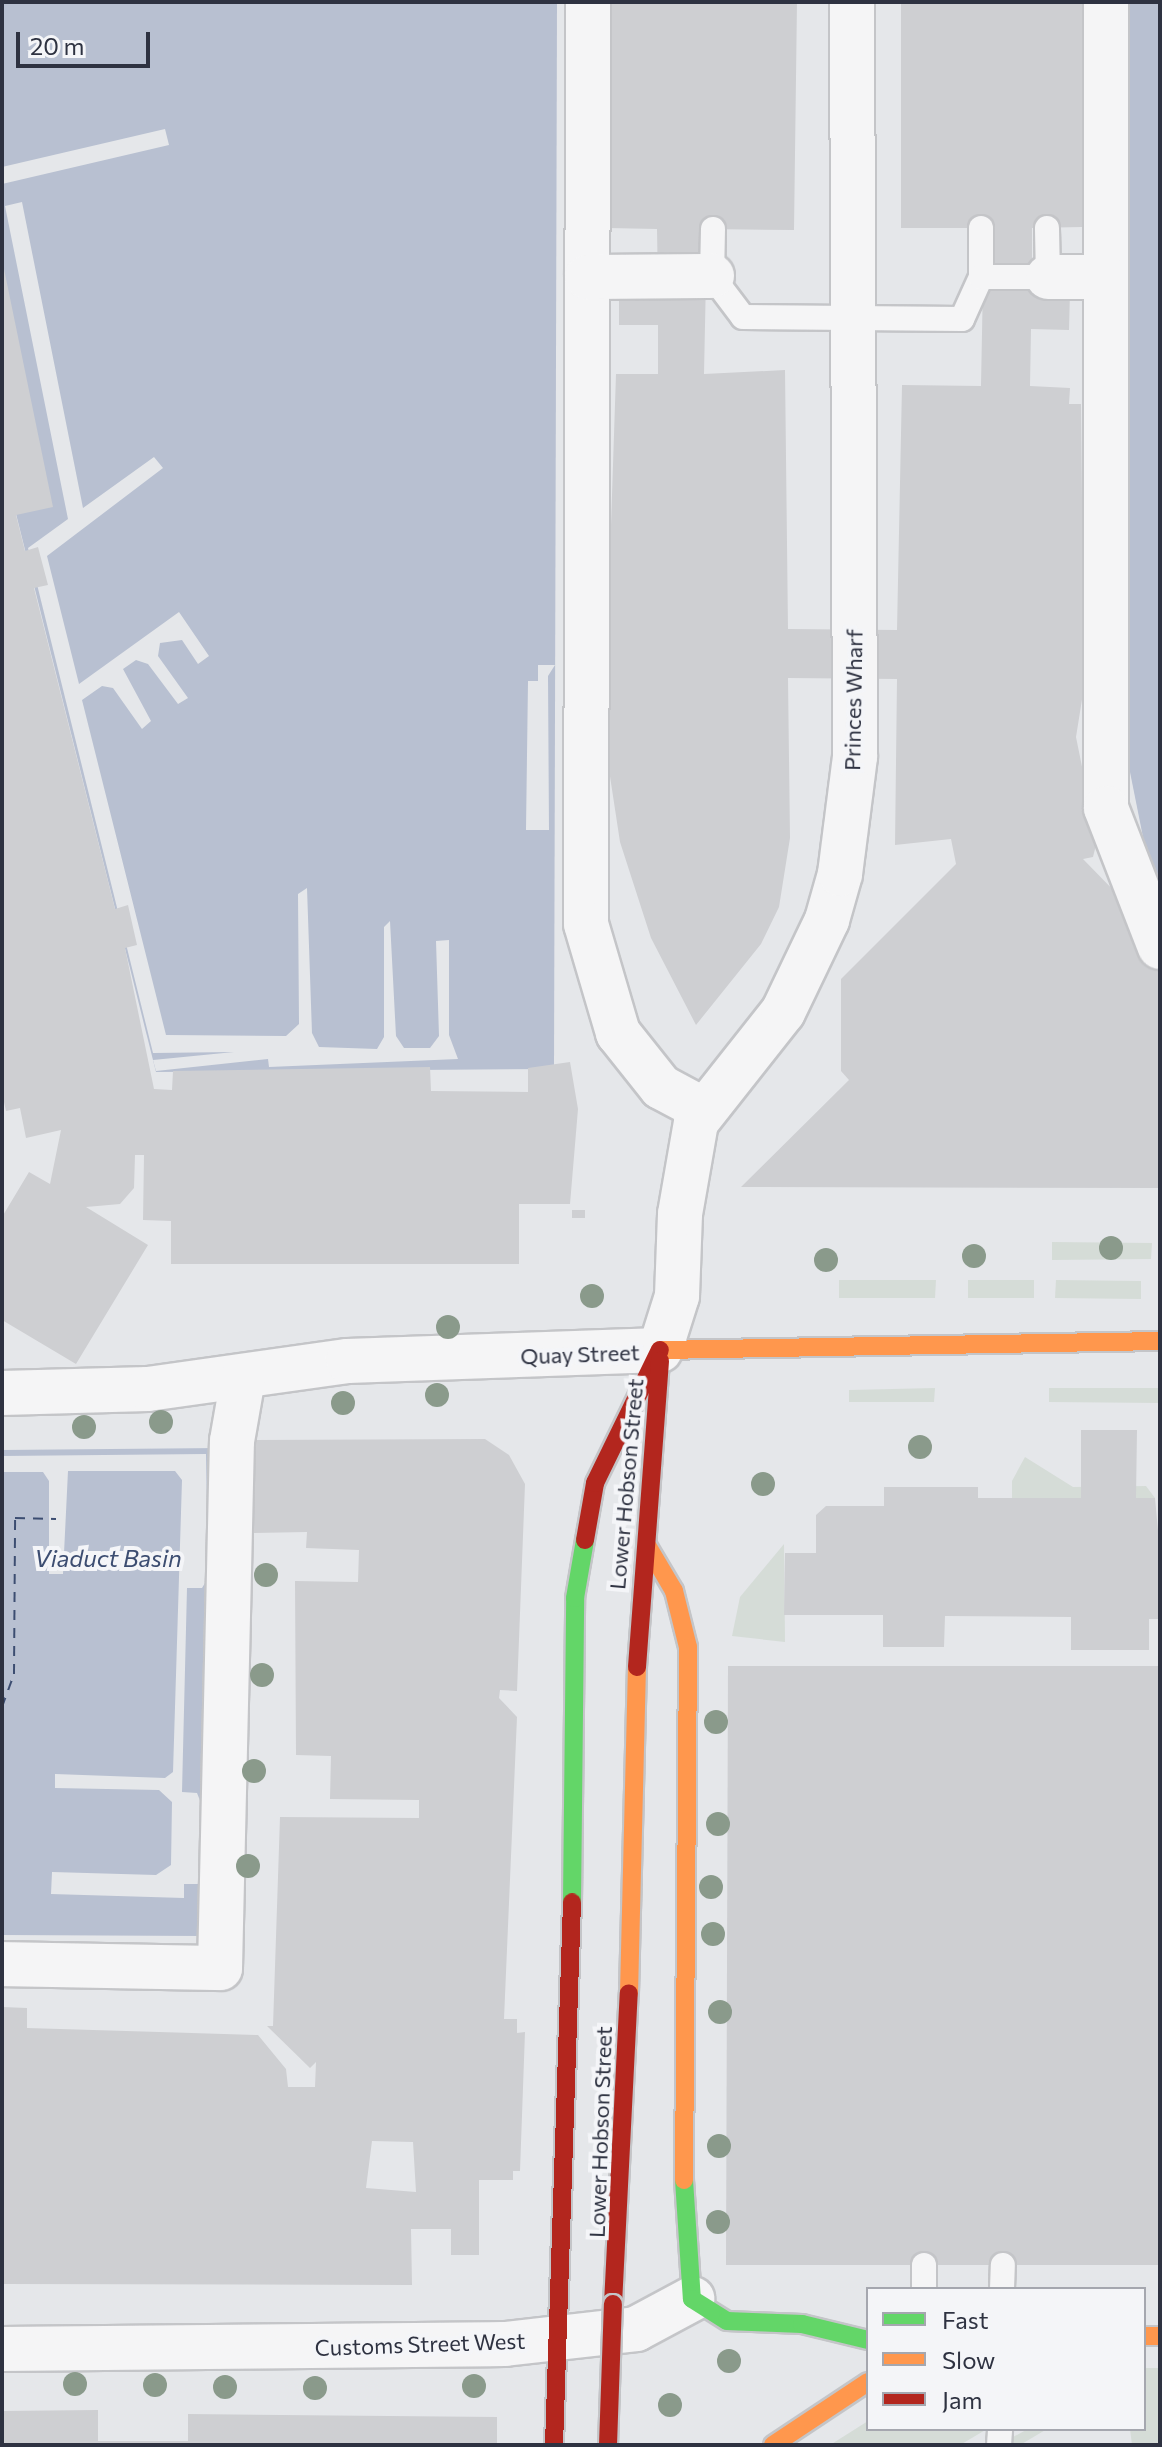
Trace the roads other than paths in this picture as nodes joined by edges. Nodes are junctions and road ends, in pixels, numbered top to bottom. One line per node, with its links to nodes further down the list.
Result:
1 (588, 2): 8 (street)
2 (852, 2): 12 (street, Princes Wharf)
3 (1106, 2): 11 (street)
4 (981, 228): 9 (lane)
5 (1047, 228): 10 (lane)
6 (713, 229): 7 (lane)
7 (712, 276): 8 (street); 12 (lane)
8 (587, 277): 14 (street)
9 (981, 277): 10 (lane); 12 (lane)
10 (1048, 277): 11 (street)
11 (1105, 277): 13 (street)
12 (852, 318): 14 (street, Princes Wharf)
13 (1160, 947)
14 (702, 1109): 16 (street, Princes Wharf)
15 (1160, 1341): 16 (main road, Quay Street)
16 (660, 1350): 17 (street, Quay Street); 19 (main road, Lower Hobson Street); 22 (main road, Lower Hobson Street)
17 (243, 1378): 18 (street, Quay Street); 20 (street)
18 (2, 1393)
19 (648, 1547): 21 (main road); 27 (main road, Lower Hobson Street, bridge)
20 (2, 1964)
21 (692, 2299): 22 (street, Customs Street West); 23 (main road)
22 (556, 2336): 24 (street, Customs Street West); 26 (main road, Lower Hobson Street)
23 (866, 2340)
24 (2, 2349)
25 (866, 2383): 28 (main road)
26 (554, 2445)
27 (608, 2445)
28 (773, 2445)

